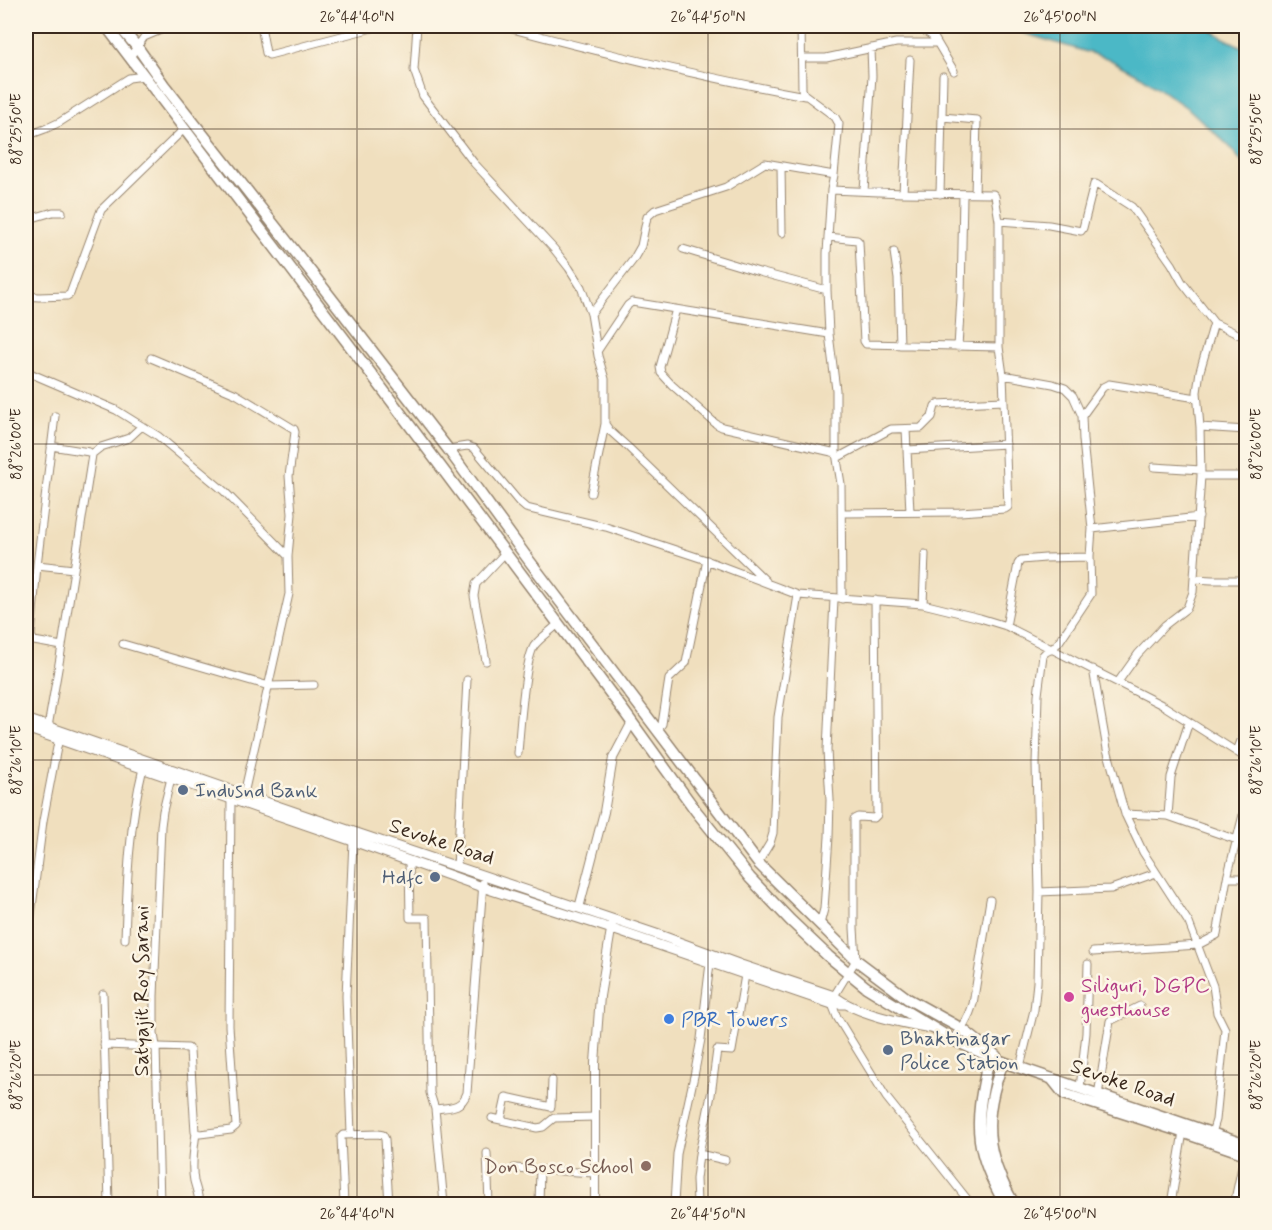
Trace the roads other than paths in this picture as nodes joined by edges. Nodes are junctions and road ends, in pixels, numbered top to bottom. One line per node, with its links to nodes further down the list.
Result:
1 (106, 26): 15 (main road)
2 (119, 26): 13 (main road)
3 (201, 26): 13 (street)
4 (261, 26): 5 (street)
5 (380, 26)
6 (417, 26): 43 (street)
7 (423, 26): 8 (street)
8 (431, 26)
9 (502, 26): 21 (street)
10 (801, 26): 16 (street)
11 (917, 26): 12 (street)
12 (938, 43): 14 (street); 18 (street)
13 (138, 48): 15 (street); 65 (main road)
14 (872, 48): 16 (street); 28 (street)
15 (130, 57): 19 (main road)
16 (802, 58): 21 (street)
17 (910, 60): 29 (street)
18 (954, 71)
19 (144, 76): 23 (main road); 24 (street)
20 (943, 76): 22 (street)
21 (805, 96): 26 (street)
22 (942, 117): 30 (street); 31 (street)
23 (184, 129): 41 (street); 77 (main road)
24 (26, 136)
25 (781, 165): 26 (street); 36 (street); 43 (street)
26 (834, 175): 27 (street)
27 (831, 190): 28 (street); 37 (street)
28 (864, 191): 29 (street)
29 (903, 193): 30 (street)
30 (940, 194): 32 (street)
31 (975, 194): 32 (street); 35 (street)
32 (963, 195): 48 (street)
33 (62, 212): 34 (street)
34 (26, 220)
35 (999, 221): 44 (street); 49 (street)
36 (782, 233)
37 (828, 237): 40 (street); 47 (street)
38 (683, 249): 40 (street)
39 (894, 252): 47 (street)
40 (827, 290): 45 (street)
41 (26, 296)
42 (676, 309): 45 (street); 50 (street); 68 (street)
43 (591, 314): 50 (street)
44 (1214, 322): 46 (street); 54 (street)
45 (829, 334): 68 (street)
46 (1246, 338)
47 (900, 345): 48 (street)
48 (958, 347): 49 (street)
49 (999, 347): 53 (street)
50 (598, 350): 58 (street)
51 (151, 358): 79 (street)
52 (26, 368): 59 (street)
53 (1003, 375): 55 (street); 57 (street)
54 (1197, 398): 57 (street); 60 (street)
55 (1004, 401): 61 (street); 63 (street)
56 (55, 416): 64 (street)
57 (1082, 416): 76 (street)
58 (605, 424): 72 (street); 86 (street)
59 (142, 426): 67 (street); 79 (street)
60 (1200, 427): 62 (street); 70 (street)
61 (906, 429): 66 (street); 68 (street)
62 (1246, 430)
63 (1006, 444): 66 (street); 73 (street)
64 (51, 446): 67 (street); 82 (street)
65 (448, 449): 81 (street); 109 (main road)
66 (907, 450): 73 (street)
67 (92, 454): 83 (street)
68 (837, 456): 74 (street)
69 (1154, 467): 70 (street)
70 (1201, 473): 71 (street); 75 (street)
71 (1246, 477)
72 (591, 493)
73 (910, 512): 74 (street)
74 (842, 513): 89 (street)
75 (1199, 517): 76 (street); 84 (street)
76 (1092, 529): 80 (street)
77 (505, 553): 92 (main road); 97 (street)
78 (926, 554): 91 (street)
79 (288, 556): 102 (street)
80 (1090, 556): 93 (street); 96 (street)
81 (707, 560): 86 (street); 109 (street)
82 (37, 565): 83 (street); 95 (street)
83 (74, 569): 95 (street)
84 (1194, 579): 85 (street); 100 (street)
85 (1246, 580)
86 (770, 585): 87 (street)
87 (798, 596): 88 (street); 125 (street)
88 (834, 599): 89 (street); 136 (street)
89 (843, 599): 90 (street)
90 (875, 600): 91 (street); 141 (street)
91 (923, 604): 93 (street)
92 (558, 624): 104 (main road); 112 (street)
93 (1006, 626): 96 (street)
94 (123, 644): 102 (street)
95 (62, 646): 106 (street)
96 (1052, 649): 98 (street); 132 (street)
97 (486, 661)
98 (1093, 669): 100 (street); 120 (street)
99 (467, 680): 126 (street)
100 (1118, 682): 105 (street)
101 (314, 685): 102 (street)
102 (269, 686): 116 (street)
103 (26, 719): 106 (main road, Sevoke Road)
104 (632, 722): 134 (street); 144 (main road)
105 (1189, 722): 111 (street); 121 (street)
106 (48, 727): 110 (main road, Sevoke Road)
107 (26, 728): 110 (main road, Sevoke Road)
108 (1246, 728): 111 (street)
109 (657, 731): 125 (main road)
110 (59, 735): 114 (main road, Sevoke Road); 116 (main road, Sevoke Road); 140 (street)
111 (1236, 752): 113 (street)
112 (518, 753)
113 (1246, 758)
114 (143, 768): 115 (main road, Sevoke Road); 137 (street)
115 (171, 778): 117 (main road, Sevoke Road); 153 (street, Satyajit Roy Sarani)
116 (244, 794): 119 (main road, Sevoke Road)
117 (231, 799): 119 (main road, Sevoke Road); 168 (street)
118 (1246, 803): 122 (street)
119 (284, 813): 123 (main road, Sevoke Road); 126 (main road, Sevoke Road)
120 (1125, 814): 121 (street); 127 (street)
121 (1168, 816): 122 (street)
122 (1236, 840): 129 (street)
123 (353, 841): 124 (main road, Sevoke Road); 170 (street)
124 (409, 861): 131 (main road, Sevoke Road); 162 (street)
125 (758, 863): 136 (main road)
126 (457, 867): 128 (main road, Sevoke Road)
127 (1156, 873): 132 (street); 138 (street)
128 (485, 876): 131 (street); 134 (main road, Sevoke Road)
129 (1227, 878): 130 (street); 138 (street)
130 (1246, 878)
131 (483, 887): 135 (main road, Sevoke Road); 162 (street)
132 (1039, 892): 156 (street)
133 (990, 900): 150 (street)
134 (579, 908): 135 (main road, Sevoke Road)
135 (612, 924): 142 (main road, Sevoke Road); 147 (main road, Sevoke Road); 163 (street)
136 (820, 924): 141 (main road)
137 (125, 939)
138 (1198, 945): 139 (street); 169 (street)
139 (1093, 952)
140 (26, 954)
141 (856, 960): 144 (street); 150 (main road)
142 (710, 963): 145 (main road, Sevoke Road); 187 (street)
143 (1088, 964): 159 (street)
144 (849, 973): 147 (street); 149 (main road)
145 (745, 975): 147 (main road, Sevoke Road); 173 (street)
146 (103, 994): 152 (street)
147 (833, 1000): 149 (main road, Sevoke Road); 189 (street)
148 (1140, 1006): 160 (street)
149 (933, 1029): 151 (main road)
150 (962, 1029): 151 (street); 155 (main road)
151 (953, 1040): 154 (main road)
152 (104, 1045): 153 (street); 178 (street)
153 (156, 1046): 168 (street); 179 (street, Satyajit Roy Sarani)
154 (989, 1057): 155 (main road); 190 (main road)
155 (1004, 1062): 156 (main road); 191 (main road)
156 (1020, 1068): 157 (main road)
157 (1052, 1079): 159 (main road, Sevoke Road); 167 (main road, Sevoke Road)
158 (552, 1080): 161 (street)
159 (1080, 1088): 160 (main road, Sevoke Road)
160 (1098, 1095): 169 (main road, Sevoke Road)
161 (551, 1107): 165 (street); 166 (street)
162 (435, 1109): 183 (street)
163 (595, 1117): 166 (street); 177 (street)
164 (492, 1118): 165 (street)
165 (501, 1120): 166 (street)
166 (551, 1120)
167 (1182, 1132): 171 (main road, Sevoke Road); 192 (street)
168 (196, 1133): 180 (street)
169 (1212, 1133): 171 (main road, Sevoke Road)
170 (351, 1134): 181 (street); 182 (street)
171 (1246, 1151): 193 (street)
172 (487, 1153): 184 (street)
173 (699, 1154): 174 (street); 188 (street)
174 (725, 1160)
175 (514, 1168): 176 (street)
176 (540, 1169): 177 (street); 185 (street)
177 (594, 1173): 186 (street)
178 (109, 1204)
179 (160, 1204)
180 (199, 1204)
181 (344, 1204)
182 (389, 1204)
183 (444, 1204)
184 (489, 1204)
185 (539, 1204)
186 (595, 1204)
187 (674, 1204)
188 (697, 1204)
189 (971, 1204)
190 (1005, 1204)
191 (1014, 1204)
192 (1171, 1204)
193 (1234, 1204)

